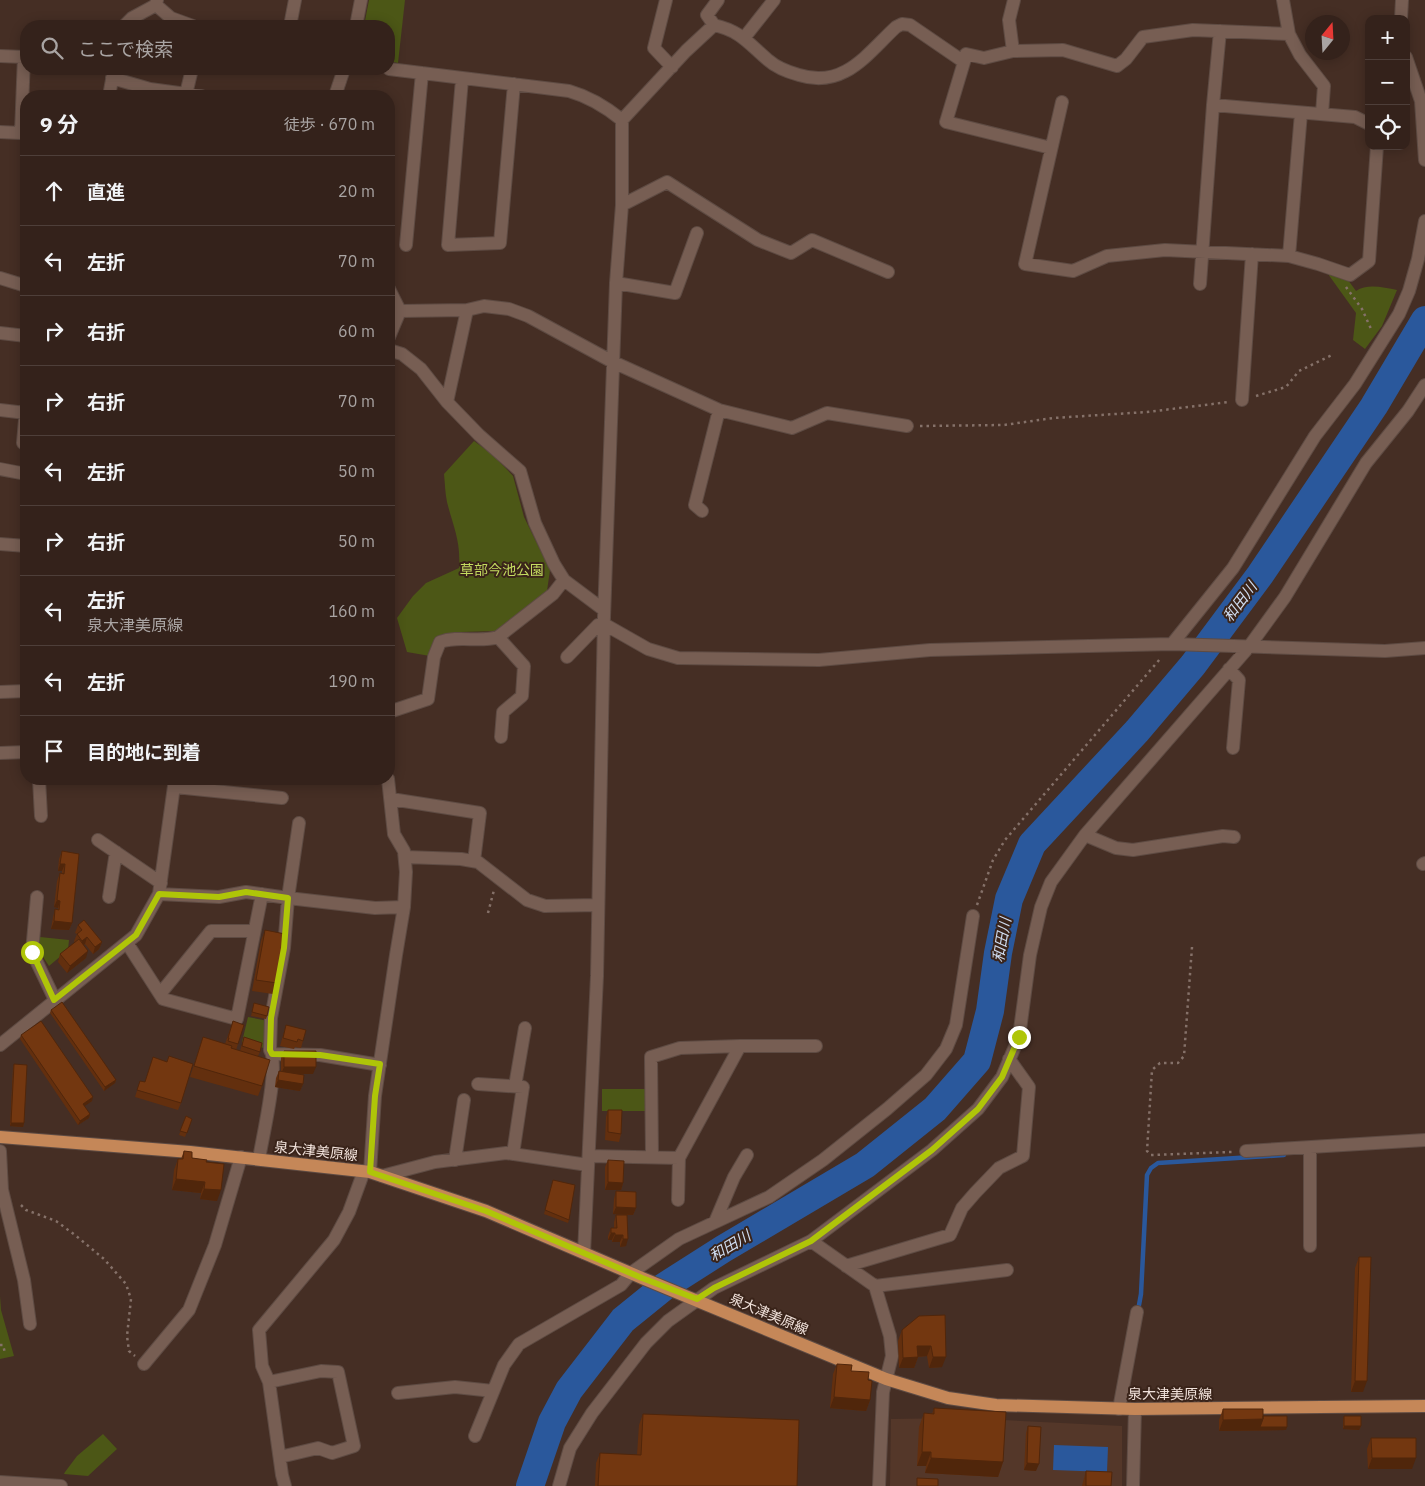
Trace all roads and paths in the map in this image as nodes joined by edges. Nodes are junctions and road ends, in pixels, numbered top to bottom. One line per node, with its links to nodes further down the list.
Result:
1 (294, 0): 13 (street)
2 (362, 0): 14 (street)
3 (666, 0): 24 (street)
4 (718, 0): 15 (street)
5 (774, 0): 18 (street)
6 (1014, 0): 19 (street)
7 (1282, 0): 17 (street)
8 (1402, 0): 10 (street)
9 (156, 3): 11 (street); 12 (street)
10 (1401, 15)
11 (130, 20)
12 (176, 20)
13 (291, 20)
14 (357, 20)
15 (714, 26): 18 (street); 24 (street)
16 (1220, 31): 17 (street); 19 (street); 40 (street)
17 (1289, 34): 42 (street)
18 (744, 38): 23 (street)
19 (1013, 50): 23 (street)
20 (0, 56): 21 (street)
21 (20, 57)
22 (1407, 60): 49 (street)
23 (964, 62): 47 (street)
24 (672, 67): 43 (street)
25 (395, 70): 26 (street)
26 (422, 73): 32 (street); 53 (street)
27 (23, 75): 34 (street)
28 (113, 75): 35 (street)
29 (115, 75): 36 (street)
30 (191, 75): 37 (street)
31 (342, 75): 38 (street)
32 (462, 79): 33 (street); 33 (street)
33 (514, 84): 43 (street)
34 (23, 90)
35 (110, 90)
36 (157, 90)
37 (187, 90)
38 (337, 90)
39 (1062, 102): 47 (street)
40 (1213, 105): 41 (street); 54 (street)
41 (1301, 113): 42 (street); 56 (street)
42 (1322, 114): 44 (street)
43 (622, 120): 50 (street)
44 (1365, 122)
45 (0, 132): 46 (street)
46 (20, 133)
47 (1051, 148): 54 (street)
48 (1377, 150): 57 (street)
49 (1425, 160)
50 (622, 205): 58 (street); 60 (street)
51 (1425, 221): 69 (street)
52 (697, 233): 60 (street)
53 (406, 245)
54 (1203, 252): 55 (street); 62 (street)
55 (1252, 254): 56 (street); 74 (street)
56 (1289, 256): 57 (street)
57 (1334, 269): 69 (path)
58 (888, 272)
59 (0, 278): 61 (street)
60 (616, 283): 72 (street)
61 (20, 284)
62 (1200, 284)
63 (395, 301): 65 (street)
64 (467, 310): 65 (street); 72 (street); 75 (street)
65 (400, 311): 66 (street)
66 (395, 323)
67 (0, 333): 68 (street)
68 (20, 335)
69 (1382, 341): 88 (street)
70 (395, 352): 75 (street)
71 (1332, 355): 74 (path)
72 (613, 362): 77 (street); 86 (street)
73 (1425, 384): 89 (street)
74 (1242, 400): 79 (path)
75 (446, 402): 85 (street)
76 (0, 410): 78 (street)
77 (718, 410): 79 (street); 82 (street)
78 (20, 412)
79 (907, 426)
80 (0, 469): 81 (street)
81 (20, 473)
82 (702, 511)
83 (0, 544): 84 (street)
84 (20, 546)
85 (564, 580): 86 (street); 87 (street)
86 (604, 617): 88 (street); 91 (street); 119 (street)
87 (498, 637): 95 (street); 96 (street)
88 (1176, 644): 89 (street); 121 (path)
89 (1248, 648): 90 (street); 92 (street)
90 (1425, 648)
91 (567, 657)
92 (1229, 669): 97 (street); 108 (street)
93 (20, 691): 94 (street)
94 (0, 692)
95 (395, 710)
96 (501, 737)
97 (1233, 748)
98 (20, 752): 99 (street)
99 (0, 753)
100 (39, 785): 106 (street)
101 (175, 785): 114 (street)
102 (189, 785): 104 (street)
103 (389, 785): 105 (street)
104 (282, 798)
105 (391, 799): 112 (street); 113 (street)
106 (41, 816)
107 (299, 823): 118 (street)
108 (1086, 835): 109 (street); 132 (street)
109 (1234, 836)
110 (98, 840): 111 (street)
111 (116, 852): 114 (street); 117 (street)
112 (405, 857): 113 (street); 120 (street)
113 (474, 861): 119 (street)
114 (160, 888): 115 (street); 123 (street)
115 (262, 894): 118 (street); 122 (street)
116 (37, 896): 126 (street)
117 (109, 897)
118 (288, 898): 120 (street); 131 (street)
119 (598, 905): 149 (street)
120 (404, 907): 133 (street)
121 (973, 916): 153 (street)
122 (254, 931): 125 (street); 125 (street)
123 (127, 942): 125 (street); 126 (street)
124 (1192, 947): 141 (path)
125 (160, 994)
126 (54, 1000): 128 (street)
127 (525, 1028): 135 (street)
128 (0, 1045)
129 (740, 1046): 130 (street); 145 (street); 146 (street)
130 (816, 1046)
131 (272, 1054): 133 (street); 147 (street)
132 (1010, 1060): 154 (street); 157 (street)
133 (380, 1064): 150 (street)
134 (478, 1084): 135 (street)
135 (515, 1086): 142 (street)
136 (464, 1100): 148 (street)
137 (0, 1137): 144 (main road, 泉大津美原線)
138 (1425, 1140): 139 (street)
139 (1310, 1148): 141 (street); 155 (street)
140 (0, 1151): 151 (street)
141 (1246, 1152)
142 (512, 1154): 148 (street); 149 (street)
143 (747, 1155): 153 (street)
144 (241, 1157): 147 (main road, 泉大津美原線); 166 (street)
145 (652, 1157): 146 (street); 149 (street)
146 (679, 1158): 152 (street)
147 (258, 1159): 150 (main road, 泉大津美原線)
148 (455, 1160): 150 (street)
149 (588, 1160): 156 (street)
150 (372, 1173): 156 (main road, 泉大津美原線); 168 (street)
151 (2, 1190): 163 (street); 166 (path)
152 (678, 1200)
153 (715, 1222): 159 (street)
154 (811, 1241): 157 (street); 161 (street)
155 (1310, 1246)
156 (584, 1253): 159 (main road, 泉大津美原線)
157 (846, 1266): 160 (street)
158 (1007, 1270): 160 (street)
159 (636, 1276): 161 (main road, 泉大津美原線); 169 (street)
160 (875, 1286): 167 (street)
161 (697, 1299): 167 (main road, 泉大津美原線); 179 (street)
162 (1136, 1312): 172 (street)
163 (30, 1324)
164 (0, 1346): 165 (path)
165 (5, 1353)
166 (144, 1364)
167 (886, 1379): 172 (main road, 泉大津美原線); 180 (street)
168 (269, 1382): 175 (street); 175 (street)
169 (493, 1391): 170 (street); 174 (street)
170 (398, 1393)
171 (1425, 1406): 173 (main road, 泉大津美原線)
172 (1119, 1408): 173 (main road, 泉大津美原線)
173 (1135, 1410): 181 (street)
174 (475, 1436)
175 (280, 1457): 178 (street)
176 (0, 1482): 177 (street)
177 (61, 1486)
178 (285, 1486)
179 (559, 1486)
180 (879, 1486)
181 (1132, 1486)

